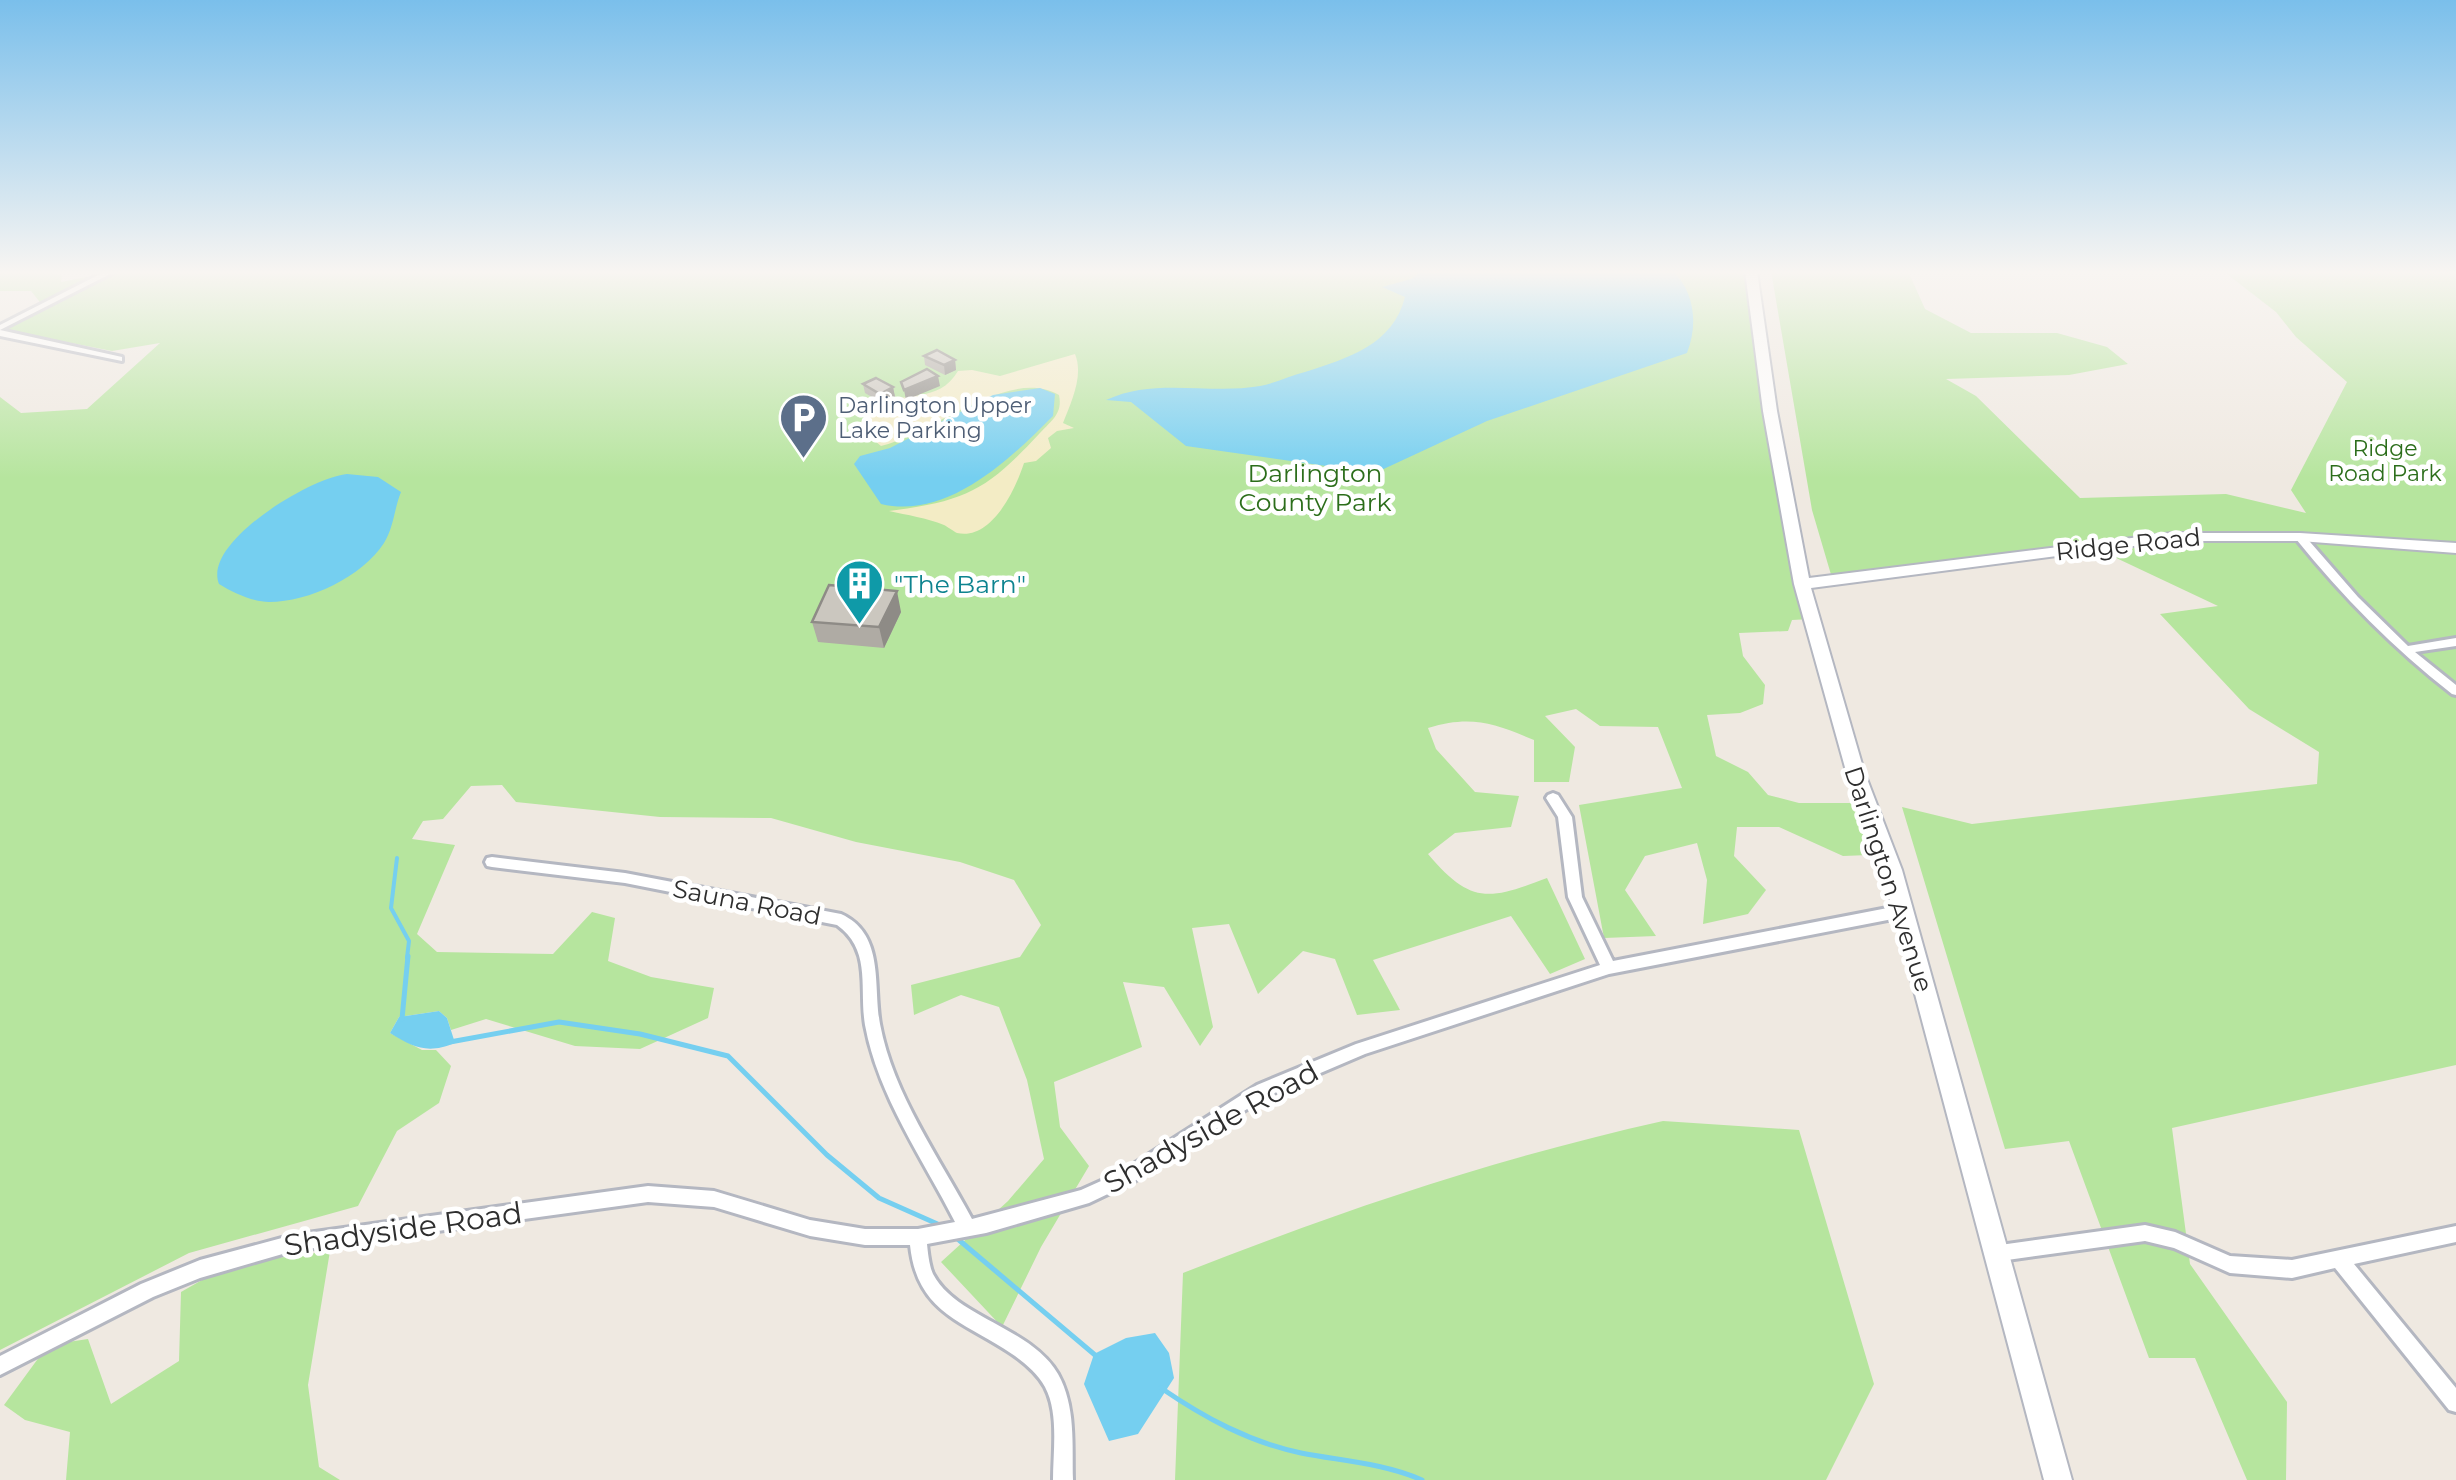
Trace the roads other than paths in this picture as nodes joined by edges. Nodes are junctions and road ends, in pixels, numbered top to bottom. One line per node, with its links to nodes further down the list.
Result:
1 (39, 340): 3 (street)
2 (1760, 340): 6 (main road, Darlington Avenue)
3 (119, 359)
4 (2300, 537): 5 (main road, Ridge Road); 6 (main road, Ridge Road); 8 (street)
5 (2456, 548)
6 (1802, 584): 12 (main road, Darlington Avenue)
7 (2456, 642): 8 (street)
8 (2405, 650): 9 (street)
9 (2456, 691)
10 (1553, 798): 13 (street)
11 (492, 862): 14 (street, Sauna Road)
12 (1903, 911): 13 (street, Shadyside Road); 17 (main road, Darlington Avenue)
13 (1609, 968): 14 (street, Shadyside Road)
14 (968, 1229): 16 (street, Shadyside Road)
15 (2456, 1234): 18 (street)
16 (918, 1237): 19 (street, Shadyside Road); 21 (street)
17 (2000, 1253): 18 (street); 22 (main road, Darlington Avenue)
18 (2339, 1259): 20 (street)
19 (0, 1366)
20 (2456, 1403)
21 (1063, 1480)
22 (2058, 1480)

